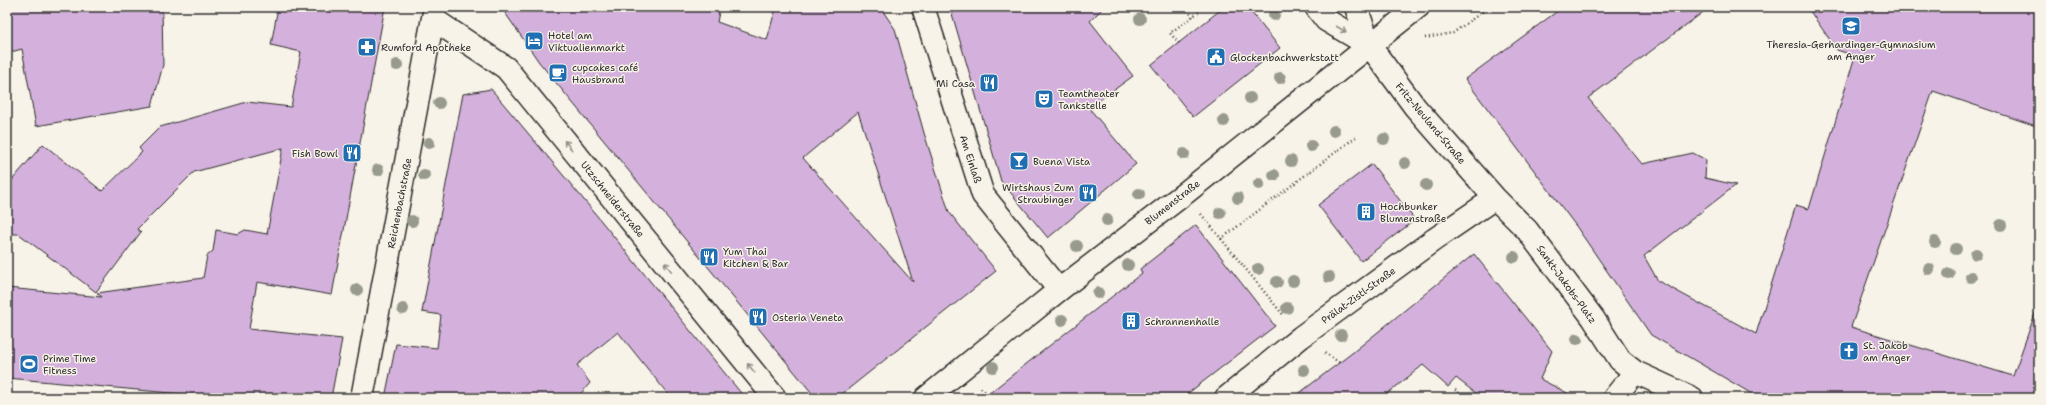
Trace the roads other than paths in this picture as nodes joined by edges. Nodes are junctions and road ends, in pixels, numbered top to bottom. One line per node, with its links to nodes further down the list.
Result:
1 (923, 7): 8 (street, Am Einlaß)
2 (1316, 7): 6 (street, one-way to 6)
3 (1356, 7): 6 (street)
4 (1418, 7): 6 (street, Blumenstraße)
5 (434, 13): 10 (street, Reichenbachstraße); 11 (street, Utzschneiderstraße, one-way to 5)
6 (1370, 46): 7 (street, Fritz-Neuland-Straße); 8 (street, Blumenstraße)
7 (1495, 198): 9 (street, Sankt-Jakobs-Platz); 13 (street, Prälat-Zistl-Straße)
8 (1058, 290): 12 (street, Blumenstraße)
9 (1628, 366): 14 (street); 15 (street)
10 (362, 398)
11 (775, 398)
12 (926, 398)
13 (1226, 398)
14 (1614, 398)
15 (1692, 398)

